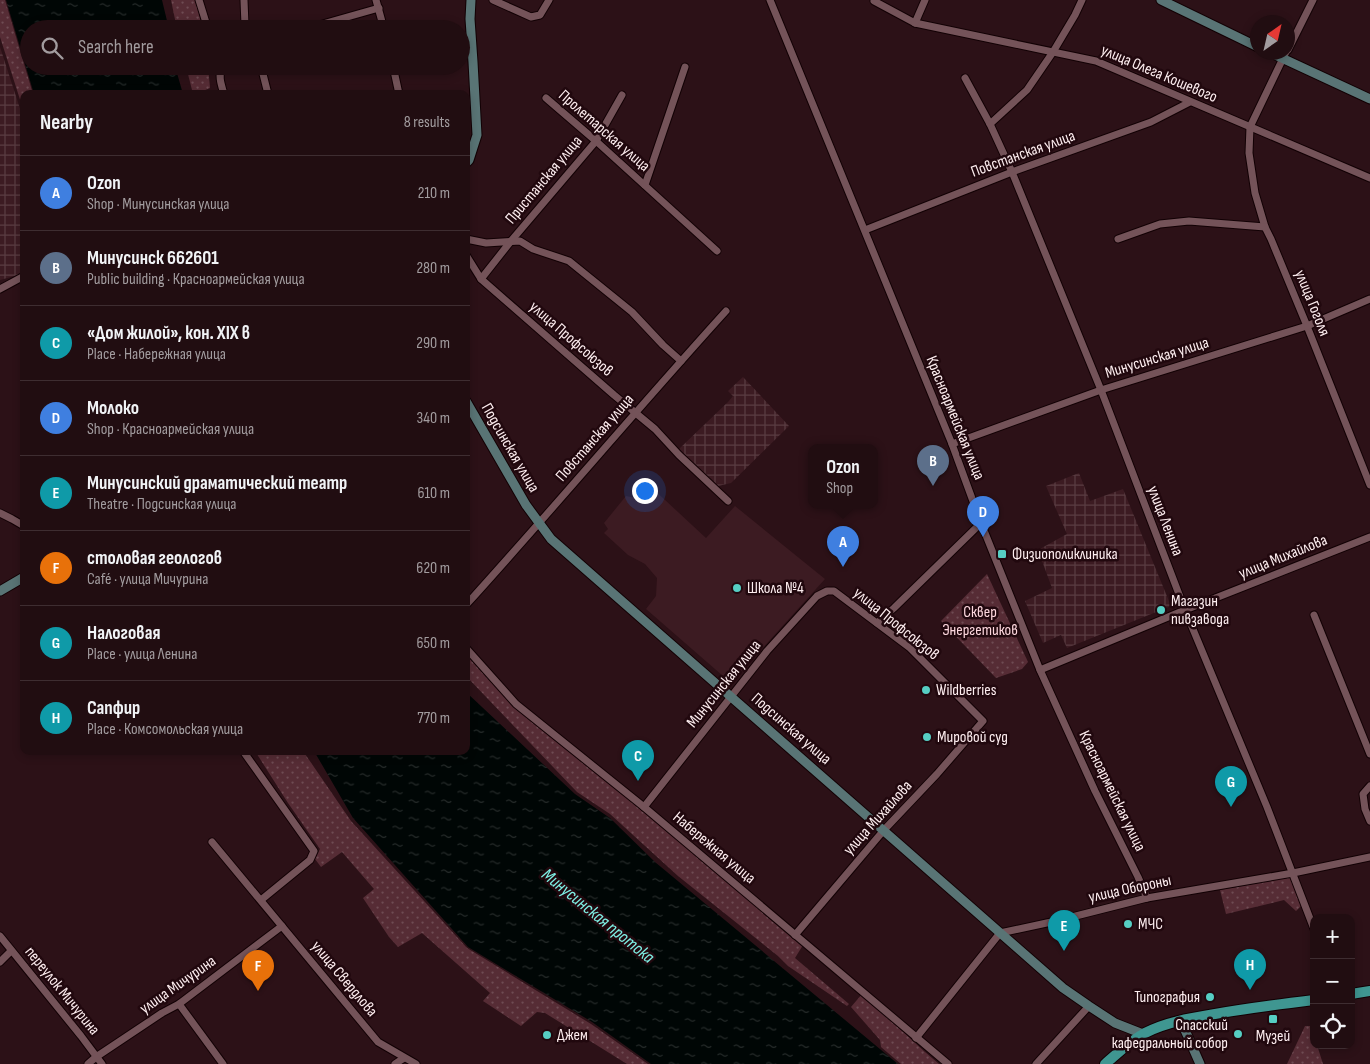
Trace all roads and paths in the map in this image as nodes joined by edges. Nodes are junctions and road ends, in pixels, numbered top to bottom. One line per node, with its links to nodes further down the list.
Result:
1 (199, 0): 14 (street)
2 (244, 0): 15 (street)
3 (376, 0): 13 (street)
4 (471, 0): 39 (street)
5 (493, 0): 6 (street)
6 (549, 0)
7 (770, 0): 44 (street, Красноармейская улица)
8 (925, 0): 18 (street)
9 (1082, 0): 21 (street)
10 (1161, 0): 20 (street)
11 (1313, 0): 19 (street)
12 (874, 1): 18 (street, улица Олега Кошевого)
13 (379, 8): 16 (street); 17 (street)
14 (205, 20)
15 (246, 20)
16 (337, 20)
17 (382, 20)
18 (915, 23): 21 (street, улица Олега Кошевого)
19 (1295, 36)
20 (1250, 43)
21 (1053, 52): 35 (street, улица Олега Кошевого); 36 (street)
22 (1295, 59): 34 (street)
23 (1283, 60): 37 (street)
24 (685, 67): 42 (street, Пролетарская улица)
25 (220, 75): 29 (street)
26 (263, 75): 30 (street)
27 (394, 75): 31 (street)
28 (965, 78): 36 (street, улица Ленина)
29 (223, 90)
30 (267, 90)
31 (398, 90)
32 (622, 95): 38 (street, Пристанская улица)
33 (546, 98): 38 (street, Пролетарская улица)
34 (1370, 99)
35 (1190, 102): 37 (street, улица Олега Кошевого); 40 (street, Повстанская улица)
36 (990, 124): 40 (street, улица Ленина)
37 (1250, 127): 41 (street, улица Олега Кошевого); 43 (street, улица Гоголя)
38 (596, 141): 42 (street, Пролетарская улица); 47 (street, Пристанская улица)
39 (470, 157)
40 (1012, 172): 44 (street, Повстанская улица); 57 (street, улица Ленина)
41 (1370, 178)
42 (645, 185): 48 (street, Пролетарская улица)
43 (1265, 228): 46 (street); 55 (street, улица Гоголя)
44 (865, 230): 60 (street, Красноармейская улица)
45 (470, 240): 47 (street)
46 (1118, 240)
47 (511, 241): 51 (street, Пристанская улица); 56 (street)
48 (717, 251)
49 (470, 261): 51 (street, улица Профсоюзов)
50 (20, 278): 52 (street)
51 (481, 279): 59 (street, улица Профсоюзов)
52 (0, 289)
53 (1370, 299): 55 (street, Минусинская улица)
54 (726, 311): 56 (street, Повстанская улица)
55 (1307, 326): 57 (street, Минусинская улица); 61 (street, улица Гоголя)
56 (681, 361): 59 (street, Повстанская улица)
57 (1101, 390): 60 (street, Минусинская улица); 72 (street, улица Ленина)
58 (470, 408): 66 (street, Подсинская улица)
59 (635, 412): 62 (street, улица Профсоюзов); 66 (street, Повстанская улица)
60 (952, 444): 64 (street, Красноармейская улица)
61 (1370, 485)
62 (728, 501)
63 (0, 514): 65 (street)
64 (981, 523): 74 (street); 76 (street, Красноармейская улица)
65 (20, 524)
66 (540, 524): 71 (street, Повстанская улица); 77 (street, Подсинская улица)
67 (1370, 537): 72 (street, улица Михайлова)
68 (20, 580): 70 (street)
69 (834, 590): 74 (street, улица Профсоюзов); 77 (street, Минусинская улица)
70 (0, 592)
71 (470, 601)
72 (1185, 610): 76 (street, улица Михайлова); 87 (street, улица Ленина)
73 (1314, 615): 79 (street)
74 (877, 623): 78 (street, улица Профсоюзов)
75 (470, 652): 82 (street, Набережная улица)
76 (1040, 670): 88 (street, Красноармейская улица)
77 (731, 697): 82 (street, Минусинская улица); 84 (street, Подсинская улица)
78 (983, 721): 84 (street, улица Михайлова)
79 (1370, 754)
80 (246, 755): 89 (street)
81 (1370, 786): 83 (street)
82 (644, 807): 93 (street, Набережная улица)
83 (1370, 821)
84 (884, 830): 92 (street, Подсинская улица); 93 (street, улица Михайлова)
85 (212, 842): 89 (street, улица Свердлова)
86 (1370, 857): 87 (street, улица Обороны)
87 (1293, 873): 88 (street, улица Обороны); 90 (street, улица Ленина)
88 (1147, 898): 92 (street, улица Обороны)
89 (261, 900): 91 (street, улица Свердлова)
90 (1310, 918)
91 (282, 926): 100 (street, улица Мичурина); 106 (street, улица Свердлова)
92 (1000, 933): 101 (street, Подсинская улица); 104 (street)
93 (795, 935): 104 (street, Набережная улица)
94 (0, 936): 95 (street, переулок Мичурина)
95 (11, 951): 96 (street); 105 (street, переулок Мичурина)
96 (0, 962)
97 (1370, 991): 98 (main road)
98 (1355, 993)
99 (1310, 1001): 102 (main road)
100 (179, 1004): 105 (street, улица Мичурина); 109 (street)
101 (1089, 1006): 103 (street, Подсинская улица); 113 (street)
102 (1181, 1021): 103 (main road); 115 (street)
103 (1143, 1034): 114 (main road)
104 (916, 1038): 112 (street, Набережная улица)
105 (96, 1057): 107 (street, улица Мичурина); 108 (street, переулок Мичурина)
106 (404, 1058): 110 (street); 111 (street, улица Свердлова)
107 (88, 1064)
108 (102, 1064)
109 (222, 1064)
110 (395, 1064)
111 (416, 1064)
112 (948, 1064)
113 (1036, 1064)
114 (1105, 1064)
115 (1200, 1064)

